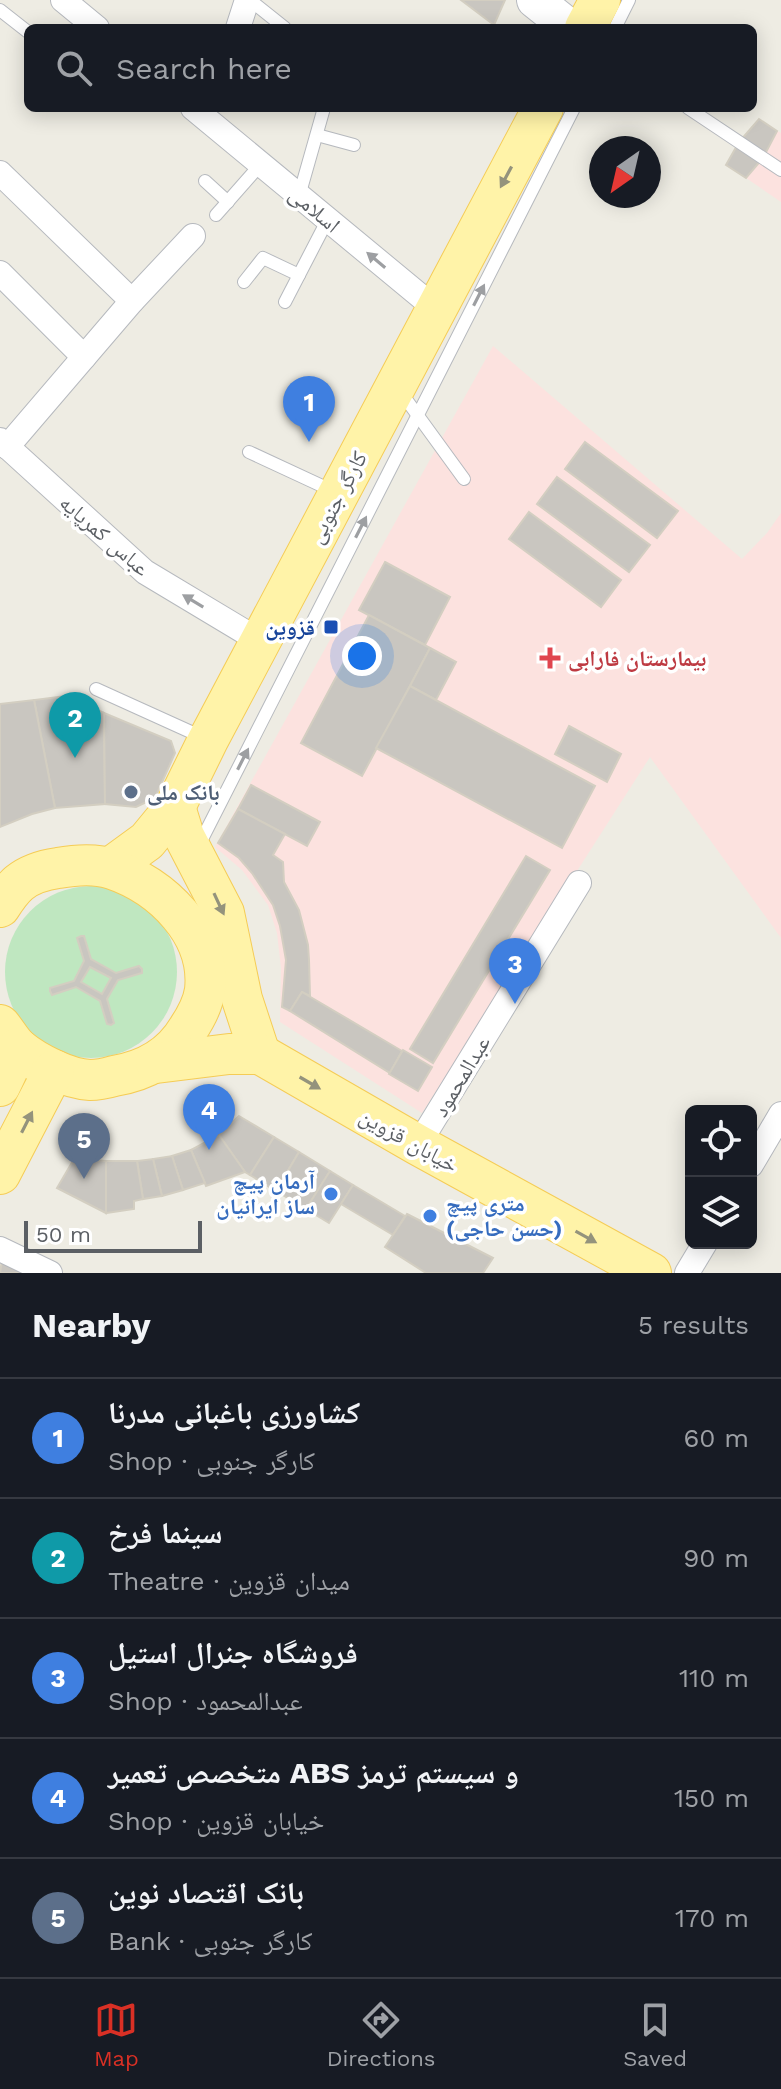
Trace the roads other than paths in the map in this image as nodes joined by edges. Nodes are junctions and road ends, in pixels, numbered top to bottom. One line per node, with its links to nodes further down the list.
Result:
1 (63, 0): 7 (street)
2 (248, 0): 8 (street); 9 (lane)
3 (535, 0): 10 (street)
4 (600, 0): 11 (main road)
5 (629, 0): 12 (lane)
6 (0, 10): 13 (lane)
7 (92, 24)
8 (239, 24)
9 (280, 24)
10 (565, 24)
11 (587, 24)
12 (617, 24)
13 (24, 29)
14 (205, 112): 21 (street, اسلامی)
15 (323, 112): 19 (lane)
16 (541, 112): 35 (main road, کارگر جنوبی, one-way to 35)
17 (572, 112): 47 (lane, one-way to 17)
18 (694, 112): 22 (lane)
19 (317, 135): 20 (lane); 25 (lane)
20 (354, 145)
21 (261, 164): 25 (street, اسلامی); 26 (lane)
22 (781, 170)
23 (0, 173): 33 (street)
24 (205, 181): 26 (lane)
25 (299, 196): 28 (street, اسلامی)
26 (228, 202): 27 (lane)
27 (216, 215)
28 (328, 219): 31 (lane); 35 (street, اسلامی, one-way to 28)
29 (193, 236): 33 (street)
30 (0, 273): 36 (street)
31 (299, 275): 32 (lane); 34 (lane)
32 (244, 282)
33 (132, 301): 36 (street)
34 (285, 302)
35 (436, 309): 37 (main road, کارگر جنوبی)
36 (84, 357): 38 (street)
37 (396, 386): 40 (lane); 41 (main road, کارگر جنوبی)
38 (2, 447): 42 (street, عباس کمرپایه, one-way to 38)
39 (249, 452): 41 (lane)
40 (464, 479)
41 (339, 494): 42 (main road, کارگر جنوبی)
42 (260, 641): 44 (main road, کارگر جنوبی)
43 (96, 689): 44 (lane)
44 (208, 740): 45 (main road, کارگر جنوبی)
45 (175, 807): 46 (main road, کارگر جنوبی); 47 (main road)
46 (110, 868): 47 (main road); 49 (main road)
47 (181, 879): 51 (main road, one-way to 51); 52 (main road)
48 (579, 883): 56 (street, عبدالمحمود)
49 (6, 893)
50 (9, 1036): 53 (main road); 54 (main road)
51 (260, 1054): 52 (main road); 56 (main road, خیابان قزوین, one-way to 56)
52 (156, 1063): 53 (main road)
53 (54, 1070): 58 (main road, one-way to 53)
54 (0, 1086)
55 (781, 1114): 57 (street)
56 (418, 1145): 62 (main road, خیابان قزوین, one-way to 62)
57 (757, 1155)
58 (0, 1174)
59 (0, 1249): 61 (street)
60 (701, 1249): 63 (street)
61 (50, 1273)
62 (651, 1273)
63 (687, 1273)

